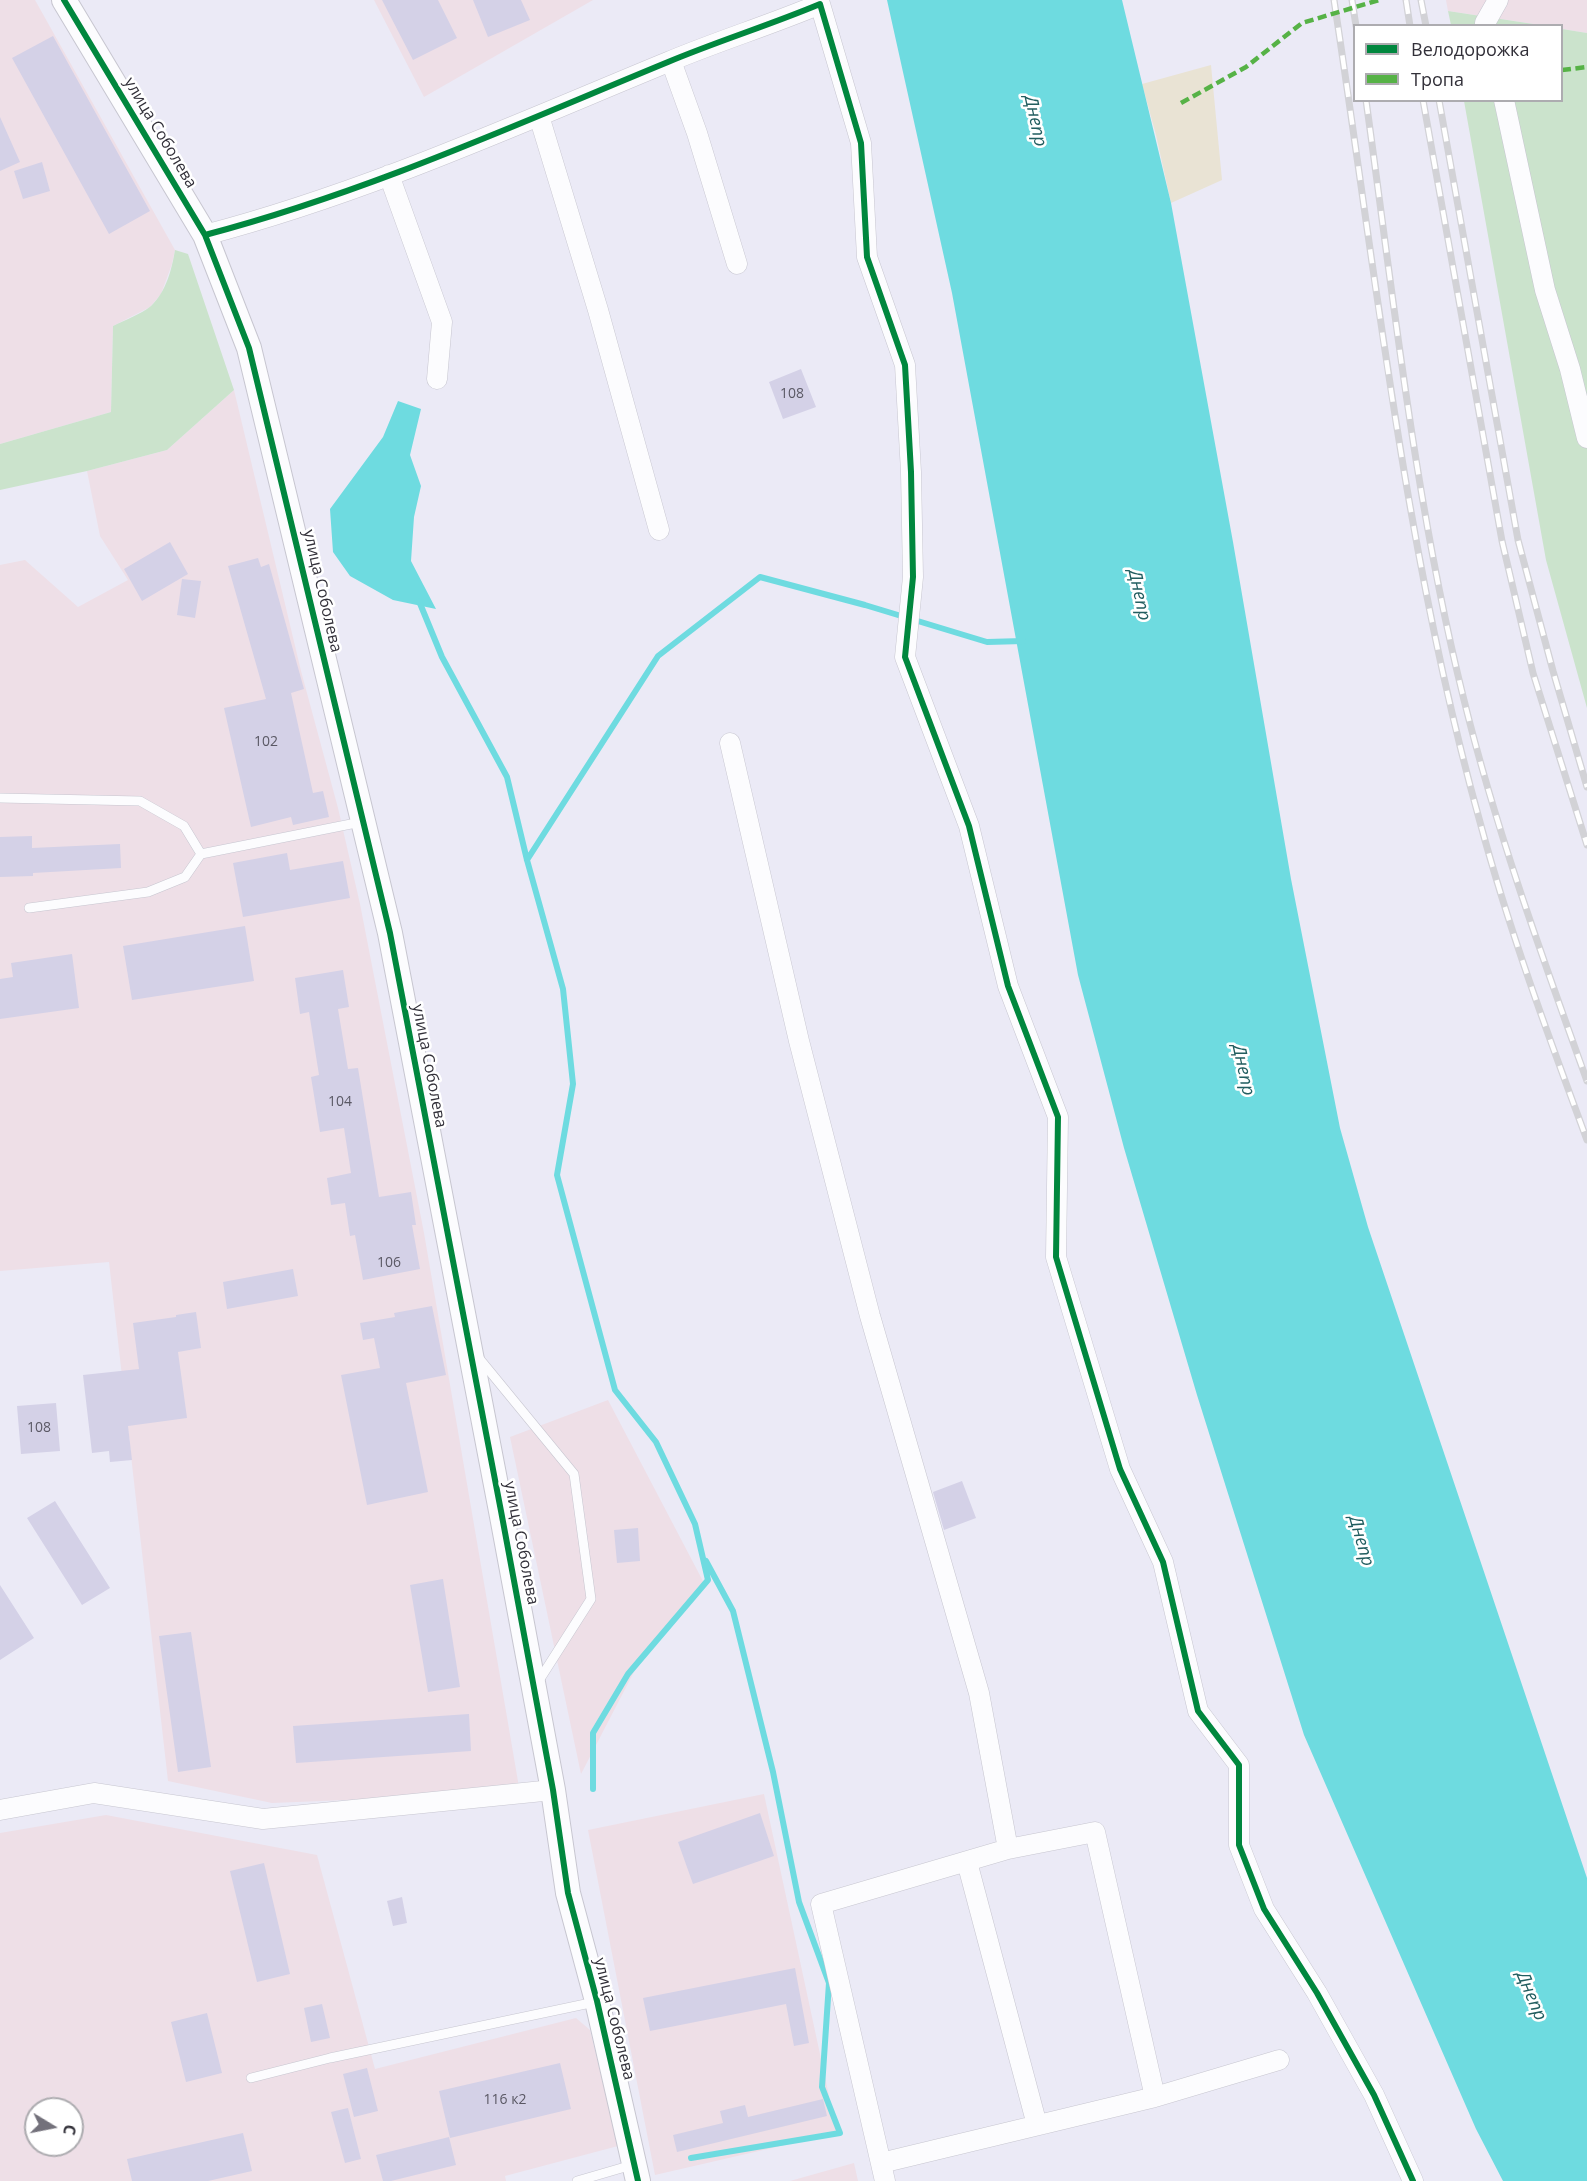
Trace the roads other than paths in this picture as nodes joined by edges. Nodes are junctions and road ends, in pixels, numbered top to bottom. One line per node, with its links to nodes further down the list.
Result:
1 (64, 0): 8 (street, улица Соболева)
2 (1498, 0): 3 (street)
3 (1486, 24)
4 (671, 61): 6 (street); 9 (street); 32 (street)
5 (1504, 102): 11 (street)
6 (539, 116): 7 (street); 12 (street)
7 (389, 175): 8 (street); 10 (street)
8 (205, 235): 15 (street, улица Соболева)
9 (737, 264)
10 (437, 379)
11 (1587, 438)
12 (659, 530)
13 (730, 743): 22 (street)
14 (0, 798): 16 (lane)
15 (363, 821): 16 (lane); 18 (street, улица Соболева)
16 (201, 854): 17 (lane)
17 (29, 908)
18 (469, 1347): 19 (street, улица Соболева); 19 (lane)
19 (534, 1689): 20 (street, улица Соболева)
20 (553, 1790): 21 (street); 24 (street, улица Соболева)
21 (0, 1810)
22 (1008, 1849): 23 (street); 27 (street)
23 (966, 1862): 28 (street); 29 (street)
24 (597, 2001): 26 (lane); 30 (street, улица Соболева)
25 (1279, 2060): 27 (street)
26 (251, 2078)
27 (1155, 2097): 28 (street)
28 (1037, 2125): 29 (street)
29 (883, 2172)
30 (636, 2173): 31 (lane)
31 (577, 2181)
32 (1413, 2181)

